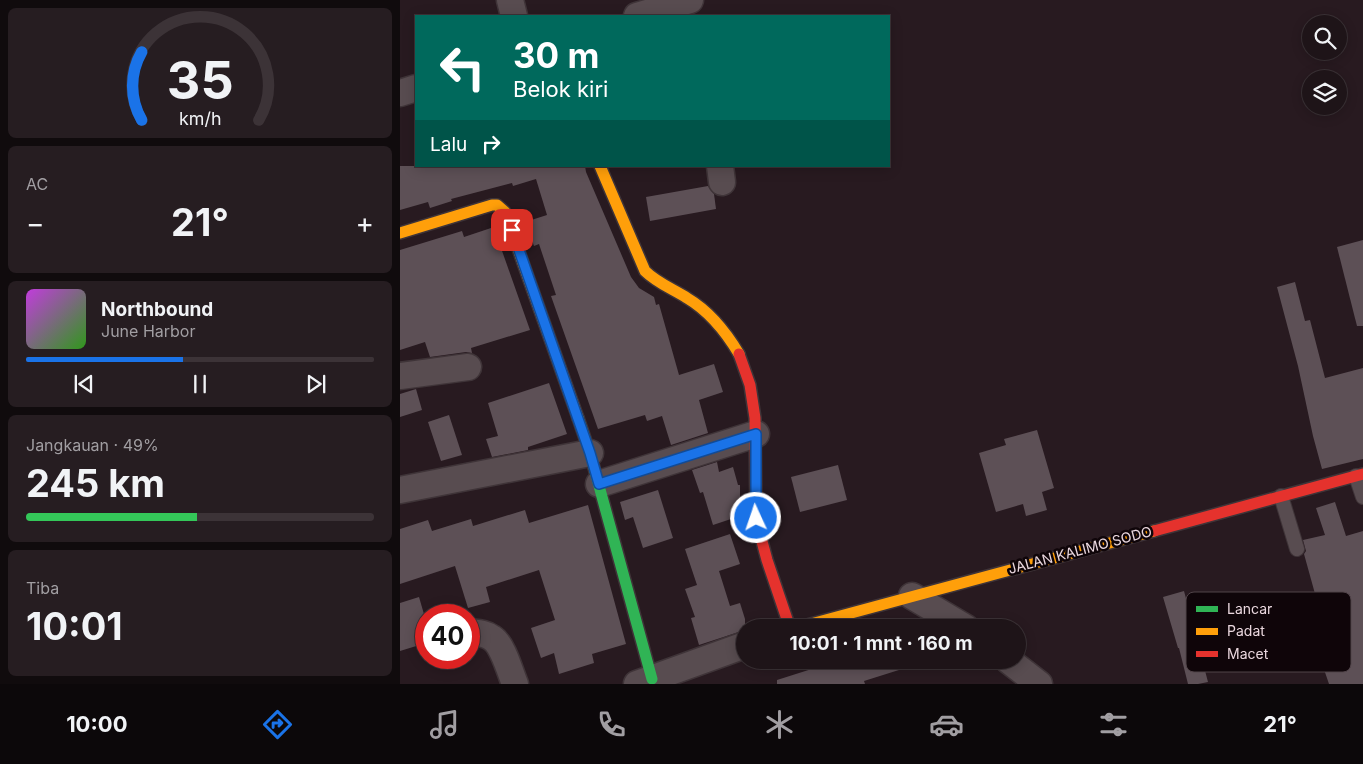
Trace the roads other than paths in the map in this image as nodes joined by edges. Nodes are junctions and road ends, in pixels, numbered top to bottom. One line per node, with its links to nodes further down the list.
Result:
1 (510, 0): 4 (street)
2 (690, 0): 5 (street)
3 (695, 0): 6 (street)
4 (514, 15)
5 (640, 15)
6 (697, 15)
7 (415, 88): 8 (street)
8 (400, 93)
9 (600, 167): 13 (street)
10 (400, 233): 14 (street)
11 (468, 367): 12 (street)
12 (400, 376)
13 (756, 434): 16 (street); 22 (street)
14 (590, 453): 16 (street); 17 (street)
15 (1359, 475): 18 (street, JALAN KALIMO SODO); 19 (lane)
16 (599, 484): 28 (street)
17 (400, 490)
18 (1281, 496): 20 (lane); 21 (street, JALAN KALIMO SODO)
19 (1363, 498)
20 (1297, 549)
21 (912, 596): 23 (street, JALAN KALIMO SODO); 24 (street)
22 (787, 619)
23 (829, 619)
24 (951, 619)
25 (480, 633): 29 (street)
26 (736, 648): 28 (street)
27 (1020, 669): 30 (street)
28 (645, 681)
29 (515, 684)
30 (1039, 684)

